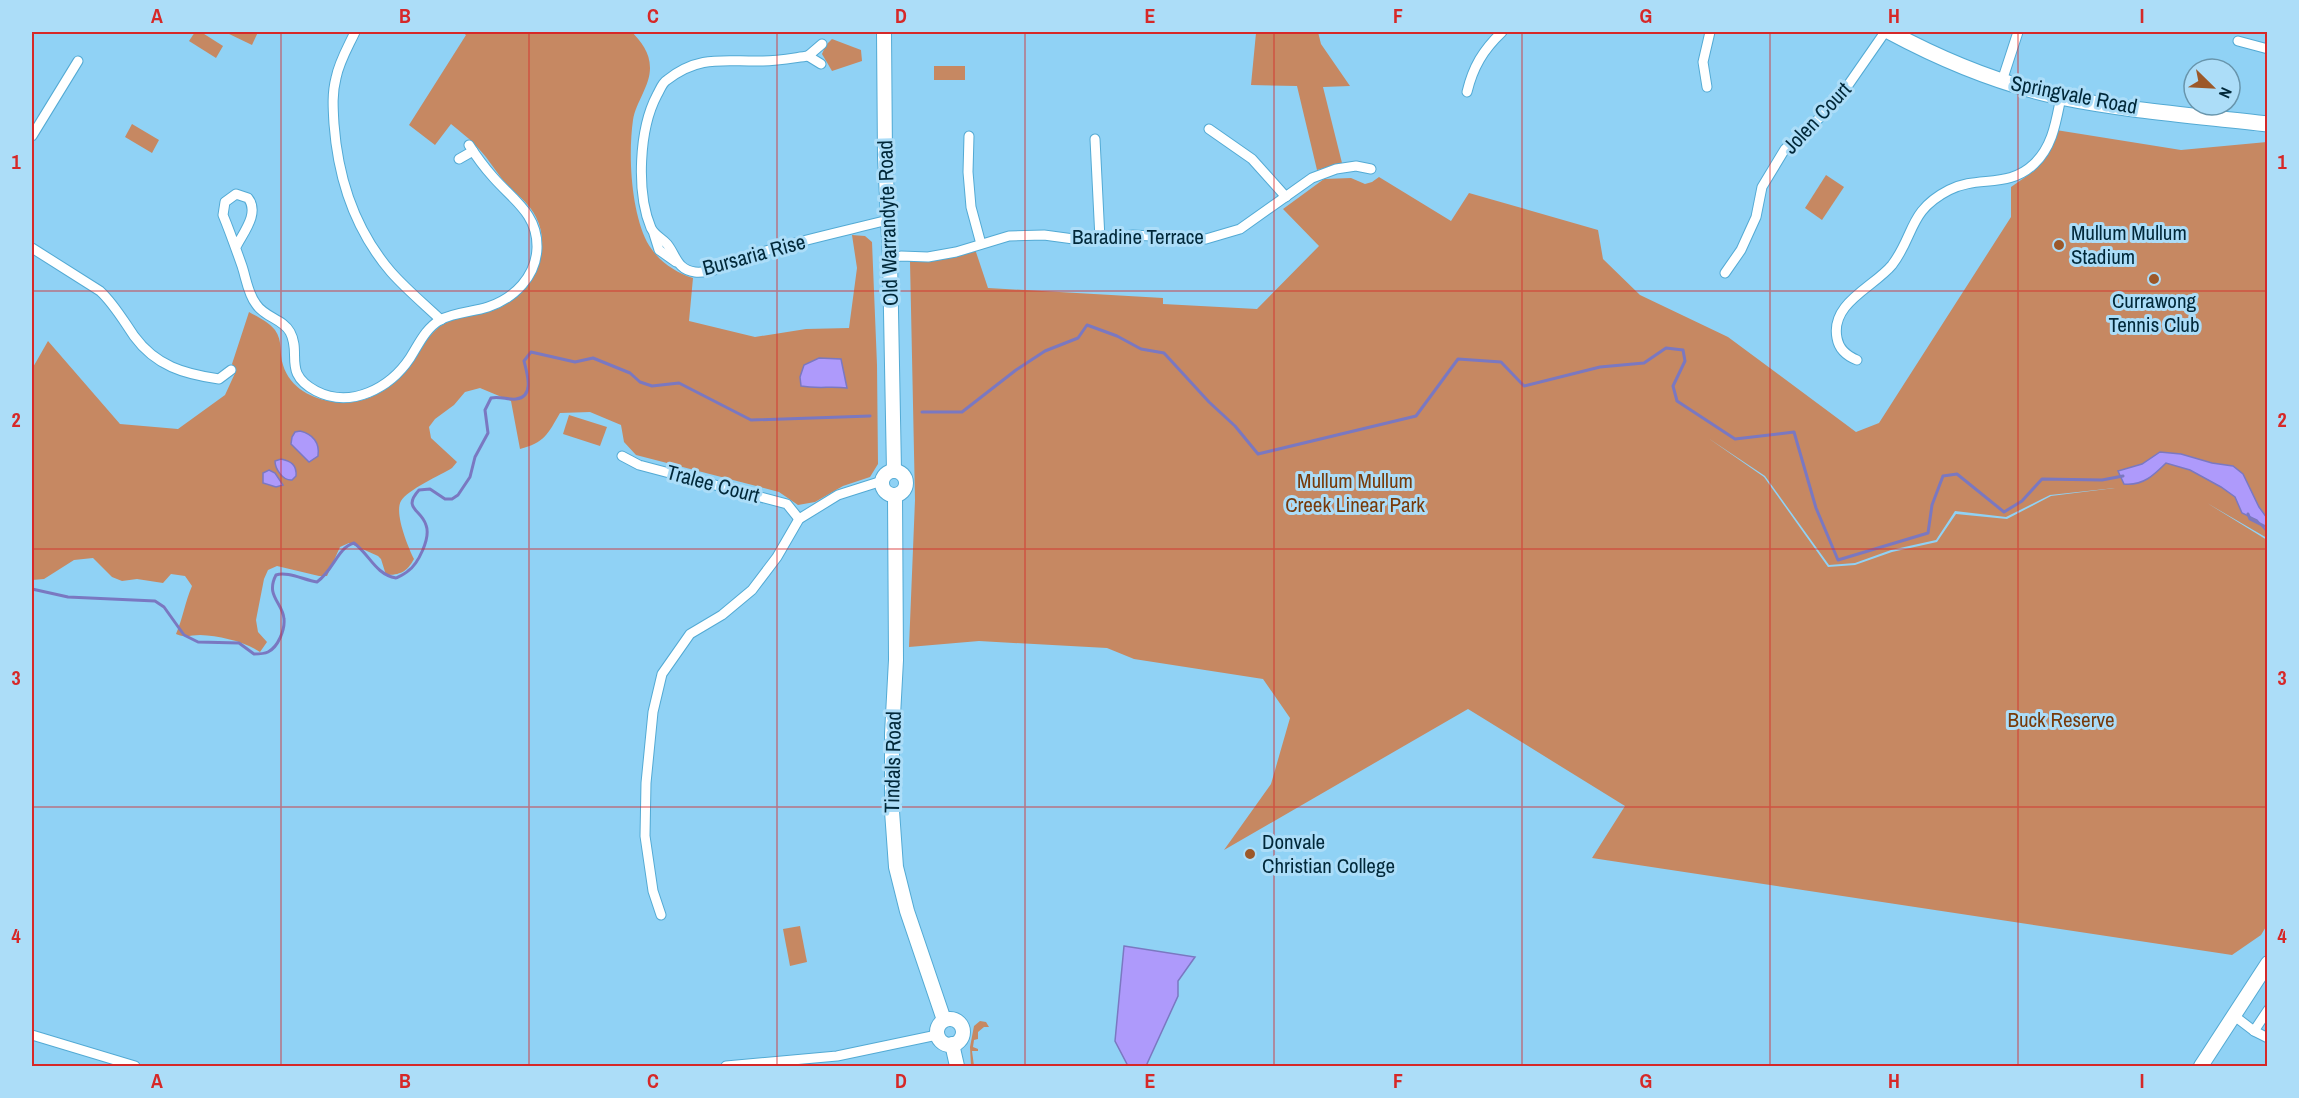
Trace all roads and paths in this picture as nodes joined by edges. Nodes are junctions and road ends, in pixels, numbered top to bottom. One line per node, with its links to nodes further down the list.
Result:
1 (356, 32): 33 (street)
2 (884, 32): 26 (main road, Old Warrandyte Road)
3 (1502, 32): 16 (street)
4 (1710, 32): 15 (street)
5 (1885, 32): 32 (street, Jolen Court)
6 (1890, 32): 14 (main road, Springvale Road)
7 (2018, 32): 14 (street)
8 (2238, 41): 10 (street)
9 (822, 44): 11 (street)
10 (2268, 49)
11 (808, 56): 13 (street); 26 (street, Bursaria Rise)
12 (78, 61): 20 (street)
13 (821, 64)
14 (2002, 81): 17 (main road, Springvale Road)
15 (1707, 87)
16 (1467, 92)
17 (2061, 97): 18 (main road, Springvale Road); 34 (street)
18 (2268, 124)
19 (1209, 129): 25 (street)
20 (32, 136)
21 (969, 136): 28 (street)
22 (1095, 139): 27 (street)
23 (459, 159): 33 (street)
24 (1371, 168): 25 (street, Baradine Terrace)
25 (1286, 197): 27 (street, Baradine Terrace)
26 (888, 220): 31 (main road, Old Warrandyte Road)
27 (1100, 238): 28 (street, Baradine Terrace)
28 (981, 244): 31 (street, Baradine Terrace)
29 (236, 247): 29 (street); 33 (street)
30 (32, 248): 35 (street)
31 (890, 259): 37 (main road, Old Warrandyte Road)
32 (1725, 273)
33 (441, 320)
34 (1857, 360)
35 (231, 370)
36 (622, 456): 40 (street, Tralee Court)
37 (894, 471): 38 (main road); 39 (main road)
38 (882, 481): 39 (main road); 40 (street)
39 (895, 495): 45 (main road, Tindals Road)
40 (799, 519): 41 (street)
41 (661, 915)
42 (2268, 963): 44 (main road)
43 (2268, 1010): 46 (street)
44 (2234, 1016): 46 (street); 54 (main road)
45 (944, 1020): 48 (main road); 50 (main road)
46 (2254, 1031): 49 (street)
47 (32, 1035): 51 (street)
48 (937, 1035): 50 (main road); 52 (street)
49 (2268, 1038)
50 (952, 1044): 53 (main road)
51 (135, 1066)
52 (726, 1066)
53 (957, 1066)
54 (2200, 1066)

